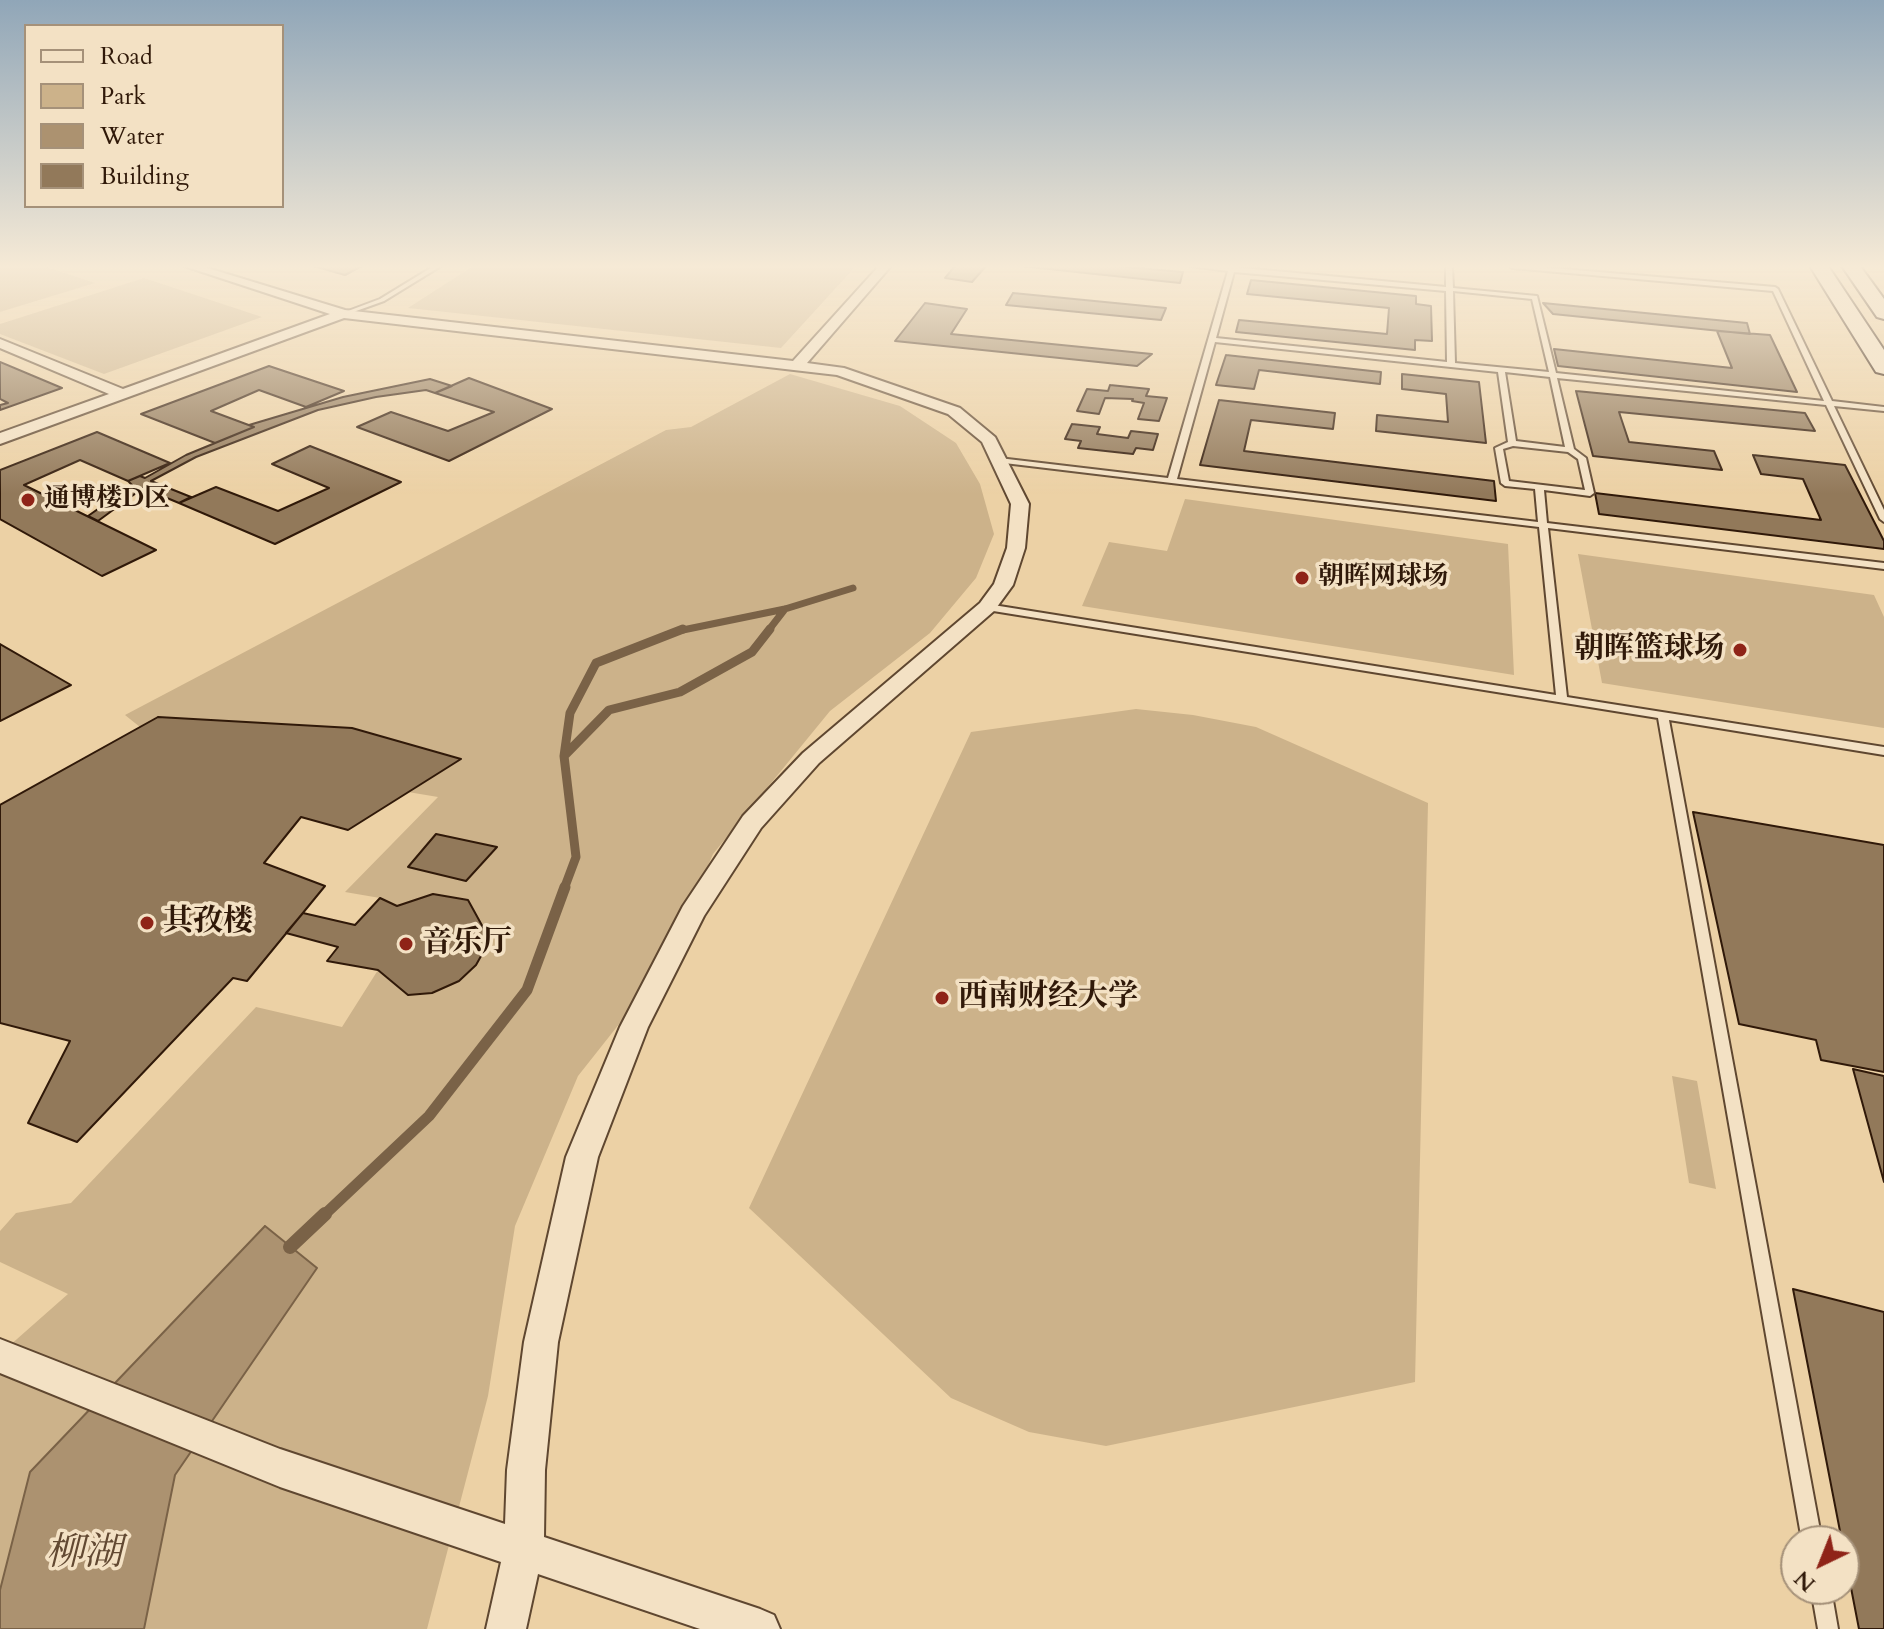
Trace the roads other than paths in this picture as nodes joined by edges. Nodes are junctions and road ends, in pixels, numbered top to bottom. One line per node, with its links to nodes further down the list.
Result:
1 (266, 342): 16 (street)
2 (598, 342): 11 (street)
3 (818, 342): 11 (street)
4 (1211, 342): 23 (lane)
5 (1232, 342): 12 (lane)
6 (1450, 342): 12 (lane)
7 (1545, 342): 15 (lane)
8 (1800, 342): 17 (lane)
9 (1868, 342): 13 (main road)
10 (0, 343): 16 (street)
11 (798, 364): 22 (street)
12 (1451, 364): 14 (lane)
13 (1884, 367)
14 (1501, 370): 15 (lane); 20 (lane)
15 (1553, 375): 17 (lane); 21 (lane)
16 (122, 394): 19 (street)
17 (1829, 404): 18 (lane); 25 (lane)
18 (1884, 409)
19 (0, 439)
20 (1512, 443): 21 (lane); 24 (lane)
21 (1570, 450): 24 (lane)
22 (999, 460): 23 (lane); 28 (street)
23 (1172, 480): 26 (lane)
24 (1539, 487): 26 (lane)
25 (1884, 519)
26 (1543, 525): 27 (lane); 29 (lane)
27 (1884, 566)
28 (987, 607): 29 (lane); 34 (street)
29 (1562, 699): 30 (lane)
30 (1663, 715): 31 (lane); 33 (lane)
31 (1884, 751)
32 (0, 1356): 34 (street)
33 (1809, 1525)
34 (524, 1549): 36 (street); 37 (street)
35 (1824, 1605): 38 (lane)
36 (506, 1629)
37 (760, 1629)
38 (1828, 1629)

